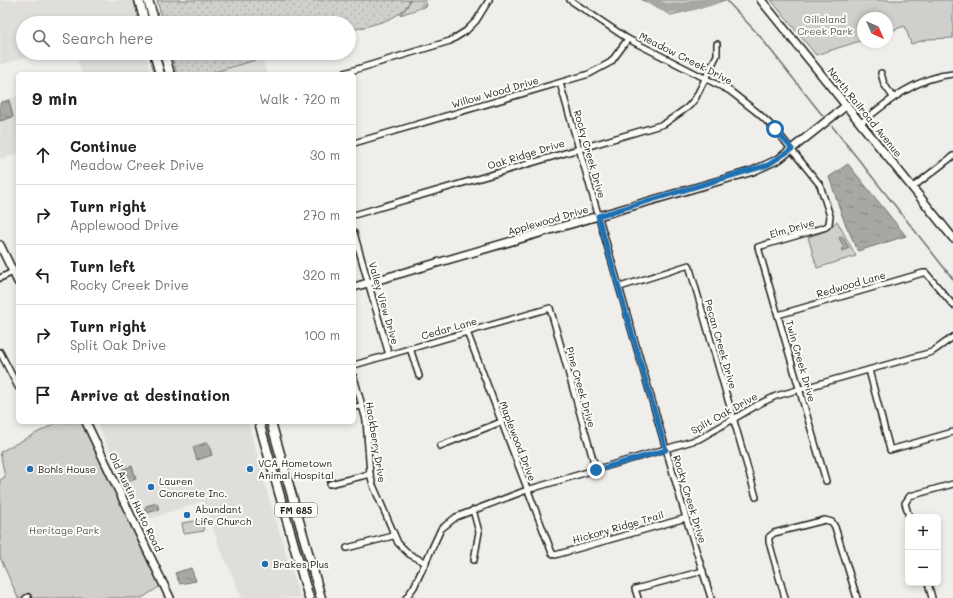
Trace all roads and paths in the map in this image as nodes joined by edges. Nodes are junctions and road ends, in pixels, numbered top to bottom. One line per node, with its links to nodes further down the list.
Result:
1 (139, 0): 6 (main road)
2 (148, 0): 7 (main road)
3 (489, 0): 15 (street)
4 (570, 0): 8 (street, Meadow Creek Drive)
5 (761, 0): 21 (street, North Railroad Avenue)
6 (143, 16)
7 (153, 16)
8 (628, 39): 18 (street, Meadow Creek Drive); 19 (street, Willow Wood Drive)
9 (717, 44): 18 (street, Oak Ridge Drive)
10 (159, 60): 12 (street)
11 (166, 60): 14 (main road)
12 (156, 62): 13 (main road)
13 (159, 72)
14 (169, 72)
15 (348, 72)
16 (881, 73): 20 (street)
17 (953, 74): 20 (street)
18 (706, 78): 24 (street, Oak Ridge Drive); 25 (street, Meadow Creek Drive)
19 (560, 83): 23 (street, Willow Wood Drive); 24 (street, Rocky Creek Drive)
20 (893, 97): 22 (street)
21 (847, 105): 22 (street, North Railroad Avenue); 25 (street, Applewood Drive)
22 (861, 123): 27 (street, North Railroad Avenue)
23 (356, 142)
24 (579, 148): 28 (street, Oak Ridge Drive); 29 (street, Rocky Creek Drive)
25 (792, 149): 29 (street, Applewood Drive); 30 (street, Meadow Creek Drive)
26 (953, 156): 27 (street)
27 (913, 187): 31 (street, North Railroad Avenue)
28 (356, 214)
29 (598, 216): 38 (street, Applewood Drive); 40 (street, Rocky Creek Drive)
30 (829, 224): 34 (street, Elm Drive)
31 (953, 238)
32 (356, 240): 38 (street, Valley View Drive)
33 (0, 245): 35 (street)
34 (758, 247): 43 (street, Twin Creek Drive)
35 (13, 272): 36 (street); 37 (street)
36 (0, 278)
37 (16, 278)
38 (368, 282): 39 (street, Applewood Drive); 47 (street, Valley View Drive)
39 (356, 286)
40 (620, 287): 57 (street, Pecan Creek Drive); 64 (street, Rocky Creek Drive)
41 (953, 305): 43 (street, Redwood Lane)
42 (550, 308): 44 (street, Cedar Lane); 65 (street, Pine Creek Drive)
43 (778, 315): 54 (street, Twin Creek Drive)
44 (467, 332): 46 (street, Cedar Lane); 58 (street, Maplewood Drive)
45 (953, 337): 50 (street, Split Oak Drive)
46 (410, 348): 47 (street, Cedar Lane); 51 (street)
47 (389, 354): 49 (street, Cedar Lane)
48 (1, 356): 52 (street)
49 (356, 364)
50 (869, 370): 54 (street, Split Oak Drive); 62 (street)
51 (419, 376)
52 (16, 383)
53 (356, 384): 55 (street, Hackberry Drive)
54 (800, 389): 57 (street, Split Oak Drive); 67 (street, Twin Creek Drive)
55 (362, 406): 56 (street); 66 (street, Hackberry Drive)
56 (356, 408)
57 (733, 419): 64 (street, Split Oak Drive); 71 (street, Pecan Creek Drive)
58 (501, 422): 63 (street); 70 (street, Maplewood Drive)
59 (87, 424): 82 (street, Old Austin Hutto Road)
60 (260, 424): 83 (main road, FM 685)
61 (272, 424): 84 (main road, FM 685)
62 (953, 432)
63 (440, 446)
64 (666, 450): 65 (street, Split Oak Drive); 74 (street, Rocky Creek Drive)
65 (596, 470): 70 (street, Split Oak Drive)
66 (370, 474): 68 (street); 75 (street, Hackberry Drive)
67 (826, 481)
68 (330, 484)
69 (953, 484): 73 (street)
70 (527, 490): 72 (street, Split Oak Drive); 77 (street, Maplewood Drive)
71 (756, 497)
72 (474, 510): 78 (street); 79 (street, Split Oak Drive)
73 (908, 514)
74 (686, 518): 77 (street, Hickory Ridge Trail); 80 (street, Rocky Creek Drive)
75 (393, 536): 76 (street); 79 (street, Hackberry Drive)
76 (347, 548)
77 (555, 554)
78 (474, 560)
79 (426, 563): 85 (street, Split Oak Drive)
80 (703, 571): 86 (street); 87 (street, Rocky Creek Drive)
81 (929, 586): 90 (street)
82 (168, 596)
83 (309, 598)
84 (321, 598)
85 (406, 598)
86 (638, 598)
87 (711, 598)
88 (785, 598): 89 (street)
89 (857, 598)
90 (932, 598)

